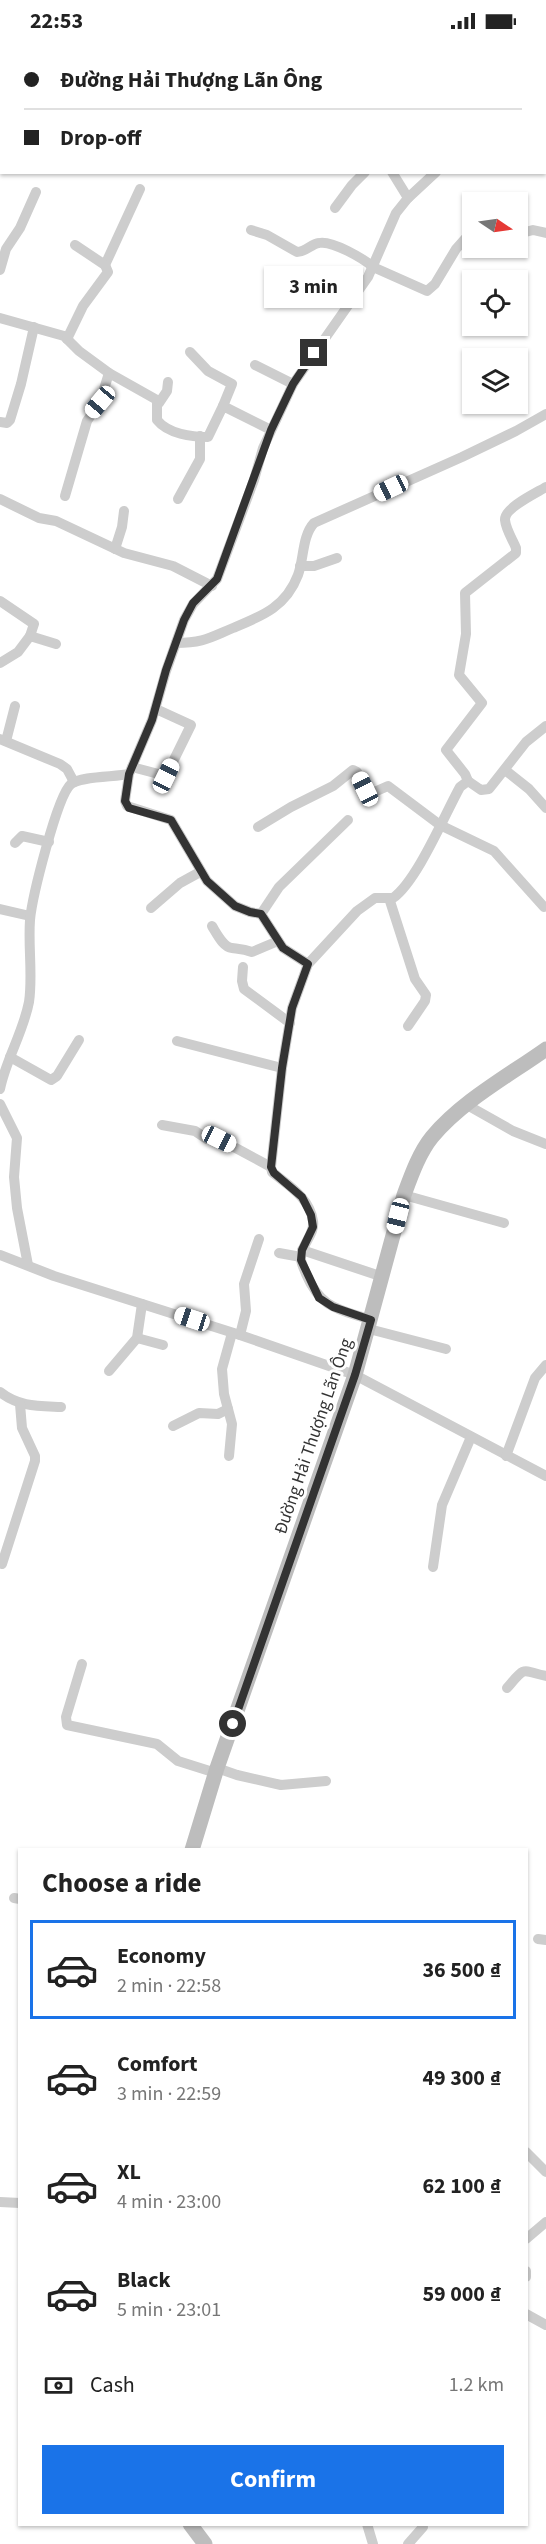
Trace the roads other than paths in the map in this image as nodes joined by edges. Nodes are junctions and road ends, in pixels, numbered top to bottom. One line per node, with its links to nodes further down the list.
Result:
1 (363, 174): 7 (street)
2 (393, 174): 6 (street)
3 (434, 174): 6 (street)
4 (140, 189): 13 (street)
5 (36, 192): 15 (street)
6 (408, 198): 14 (street)
7 (335, 208)
8 (251, 230): 14 (street)
9 (528, 231): 10 (street)
10 (546, 233)
11 (462, 242): 14 (street)
12 (75, 245): 13 (street)
13 (105, 265): 18 (street)
14 (373, 267): 23 (street)
15 (0, 270)
16 (0, 318): 17 (street)
17 (34, 327): 18 (street); 27 (street)
18 (68, 339): 21 (street)
19 (190, 352): 25 (street)
20 (255, 365): 23 (street)
21 (109, 373): 24 (street); 31 (street)
22 (168, 382): 24 (street)
23 (293, 384): 28 (street)
24 (159, 403): 29 (street)
25 (223, 406): 28 (street); 29 (street)
26 (545, 417): 37 (street)
27 (0, 422)
28 (271, 430): 38 (street)
29 (200, 436): 33 (street)
30 (546, 487): 50 (street)
31 (65, 496)
32 (0, 499): 35 (street)
33 (178, 499)
34 (124, 511): 35 (street)
35 (115, 549): 38 (street)
36 (337, 558): 37 (street)
37 (300, 566): 41 (street)
38 (212, 586): 41 (street)
39 (0, 601): 40 (street)
40 (30, 636): 42 (street); 43 (street)
41 (176, 643): 45 (street)
42 (56, 644)
43 (0, 663)
44 (15, 706): 47 (street)
45 (156, 709): 49 (street); 49 (street)
46 (545, 729): 48 (street)
47 (3, 740): 51 (street)
48 (505, 770): 50 (street); 52 (street)
49 (130, 771): 51 (street); 58 (street)
50 (468, 781): 54 (street)
51 (74, 782): 56 (street)
52 (546, 808)
53 (348, 820): 63 (street)
54 (440, 825): 55 (street); 59 (street); 60 (street)
55 (258, 827)
56 (49, 842): 57 (street); 64 (street)
57 (15, 843)
58 (200, 872): 61 (street); 63 (street)
59 (389, 898): 67 (street); 70 (street)
60 (544, 907)
61 (151, 908)
62 (0, 909): 64 (street)
63 (261, 914): 66 (street)
64 (30, 916): 74 (street)
65 (212, 926): 66 (street)
66 (278, 941): 67 (street)
67 (308, 964): 69 (street)
68 (243, 967): 69 (street)
69 (290, 1023): 75 (street)
70 (408, 1026)
71 (79, 1040): 74 (street)
72 (177, 1041): 75 (street)
73 (546, 1049): 78 (street, Đường Hải Thượng Lãn Ông)
74 (10, 1057): 76 (street)
75 (282, 1068): 81 (street)
76 (0, 1089)
77 (0, 1104): 88 (street)
78 (467, 1105): 80 (street); 82 (street, Đường Hải Thượng Lãn Ông)
79 (162, 1125): 81 (street)
80 (546, 1144)
81 (271, 1167): 86 (street)
82 (404, 1195): 83 (street); 89 (street, Đường Hải Thượng Lãn Ông)
83 (504, 1223)
84 (259, 1239): 92 (street)
85 (279, 1253): 86 (street)
86 (301, 1254): 89 (street); 91 (street)
87 (0, 1255): 88 (street)
88 (28, 1265): 90 (street)
89 (382, 1277): 91 (street, Đường Hải Thượng Lãn Ông)
90 (142, 1304): 92 (street); 93 (street)
91 (370, 1324): 95 (street); 98 (street, Đường Hải Thượng Lãn Ông)
92 (236, 1334): 98 (street); 102 (street)
93 (137, 1338): 94 (street); 97 (street)
94 (163, 1345)
95 (447, 1349)
96 (546, 1365): 106 (street)
97 (109, 1371)
98 (355, 1375): 104 (street); 113 (street, Đường Hải Thượng Lãn Ông)
99 (0, 1392): 100 (street)
100 (20, 1404): 101 (street); 108 (street)
101 (61, 1407)
102 (228, 1409): 103 (street); 105 (street)
103 (172, 1426)
104 (471, 1437): 106 (street); 109 (street)
105 (229, 1456)
106 (506, 1456): 107 (street)
107 (546, 1476)
108 (2, 1564)
109 (433, 1567)
110 (82, 1664): 113 (street)
111 (546, 1676): 112 (street)
112 (507, 1688)
113 (217, 1770): 114 (street); 115 (street, Đường Hải Thượng Lãn Ông)
114 (326, 1781)
115 (193, 1848)
116 (528, 2154): 117 (street)
117 (546, 2172)
118 (0, 2202): 119 (street)
119 (18, 2203)
120 (546, 2222): 121 (street)
121 (528, 2238)
122 (528, 2315): 123 (street)
123 (546, 2325)
124 (192, 2526): 127 (street)
125 (368, 2526): 128 (street)
126 (423, 2527): 129 (street)
127 (205, 2544)
128 (373, 2544)
129 (408, 2544)

